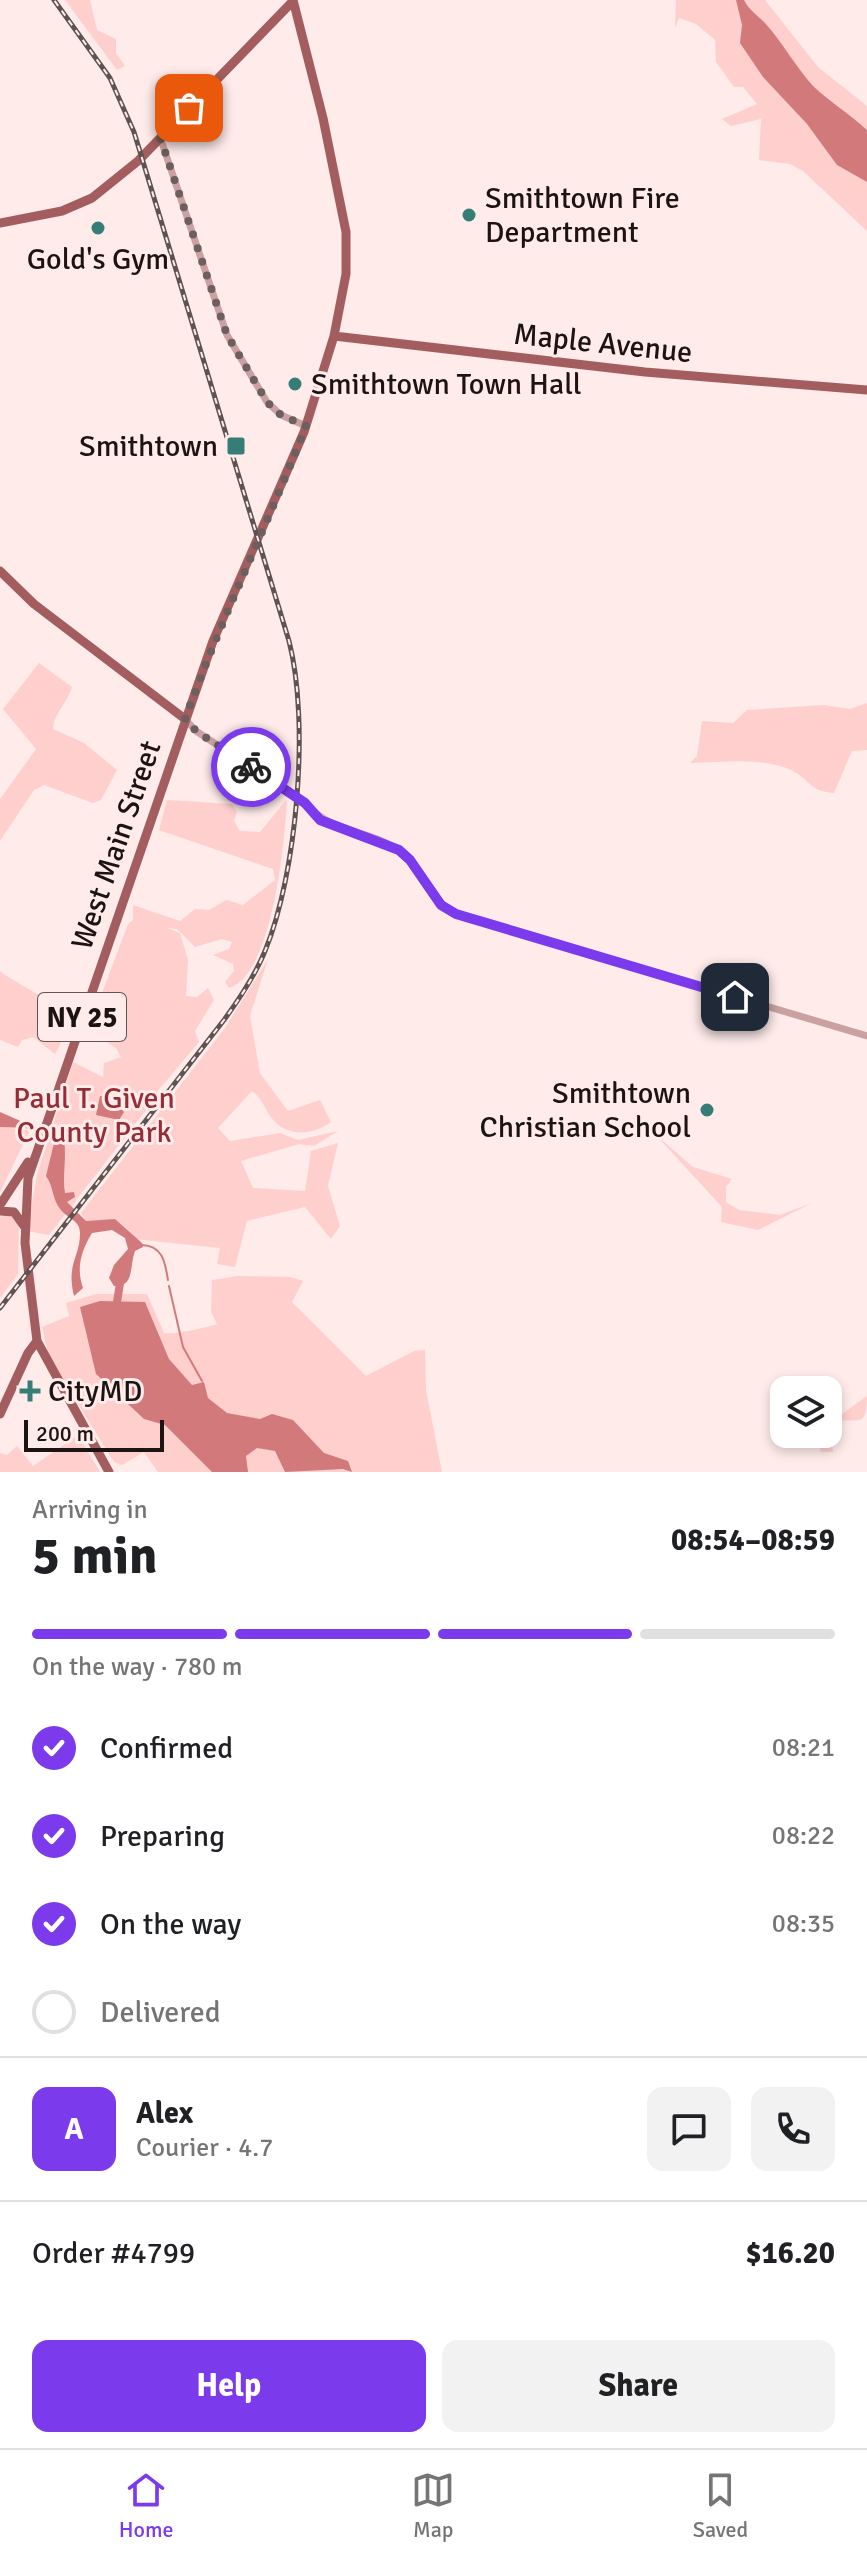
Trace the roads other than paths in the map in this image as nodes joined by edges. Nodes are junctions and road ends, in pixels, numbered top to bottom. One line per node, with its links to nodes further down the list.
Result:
1 (293, 0): 2 (main road); 4 (main road, West Main Street / NY 25)
2 (160, 137): 3 (main road); 6 (street)
3 (0, 223)
4 (334, 336): 5 (main road, Maple Avenue); 6 (main road, West Main Street / NY 25)
5 (867, 390)
6 (306, 426): 8 (main road, West Main Street / NY 25)
7 (0, 571): 8 (main road)
8 (185, 719): 9 (street, bridge); 10 (main road, West Main Street / NY 25)
9 (867, 1036)
10 (38, 1141): 11 (main road, West Main Street / NY 25); 12 (main road)
11 (28, 1178): 12 (main road); 13 (main road, NY 25)
12 (14, 1190): 13 (main road); 14 (main road)
13 (27, 1198): 15 (main road, NY 25)
14 (0, 1209): 15 (main road)
15 (24, 1226): 16 (main road, NY 25)
16 (37, 1341): 17 (main road); 18 (main road, NY 25)
17 (0, 1414)
18 (109, 1472)

